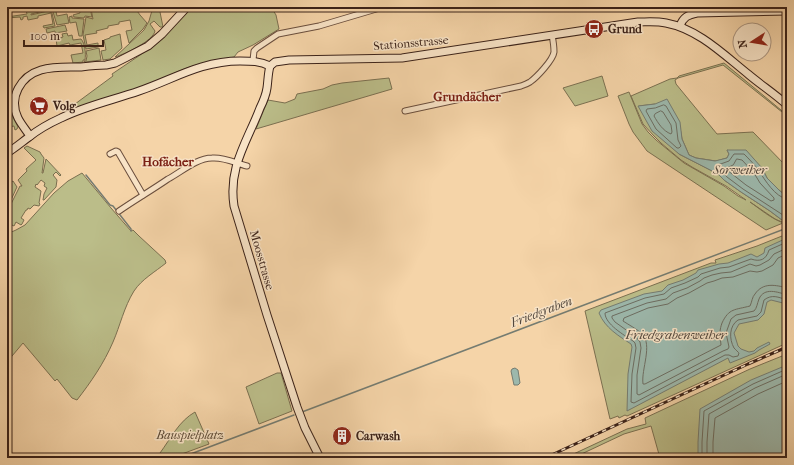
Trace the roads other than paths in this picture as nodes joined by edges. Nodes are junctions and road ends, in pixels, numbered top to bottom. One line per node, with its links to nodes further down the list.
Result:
1 (187, 7): 11 (main road)
2 (383, 7): 7 (street)
3 (767, 9): 4 (main road); 5 (main road)
4 (787, 11)
5 (680, 26): 6 (main road, Stationsstrasse); 9 (main road, Stationsstrasse)
6 (552, 35): 8 (main road, Stationsstrasse); 10 (street)
7 (253, 60): 8 (main road); 11 (main road)
8 (270, 66): 14 (main road, Moosstrasse)
9 (787, 105)
10 (405, 111)
11 (30, 136): 12 (main road)
12 (7, 153)
13 (110, 154): 16 (street)
14 (236, 164): 15 (street); 16 (street); 18 (main road, Moosstrasse)
15 (247, 166)
16 (143, 195): 17 (street)
17 (119, 211)
18 (320, 458)

